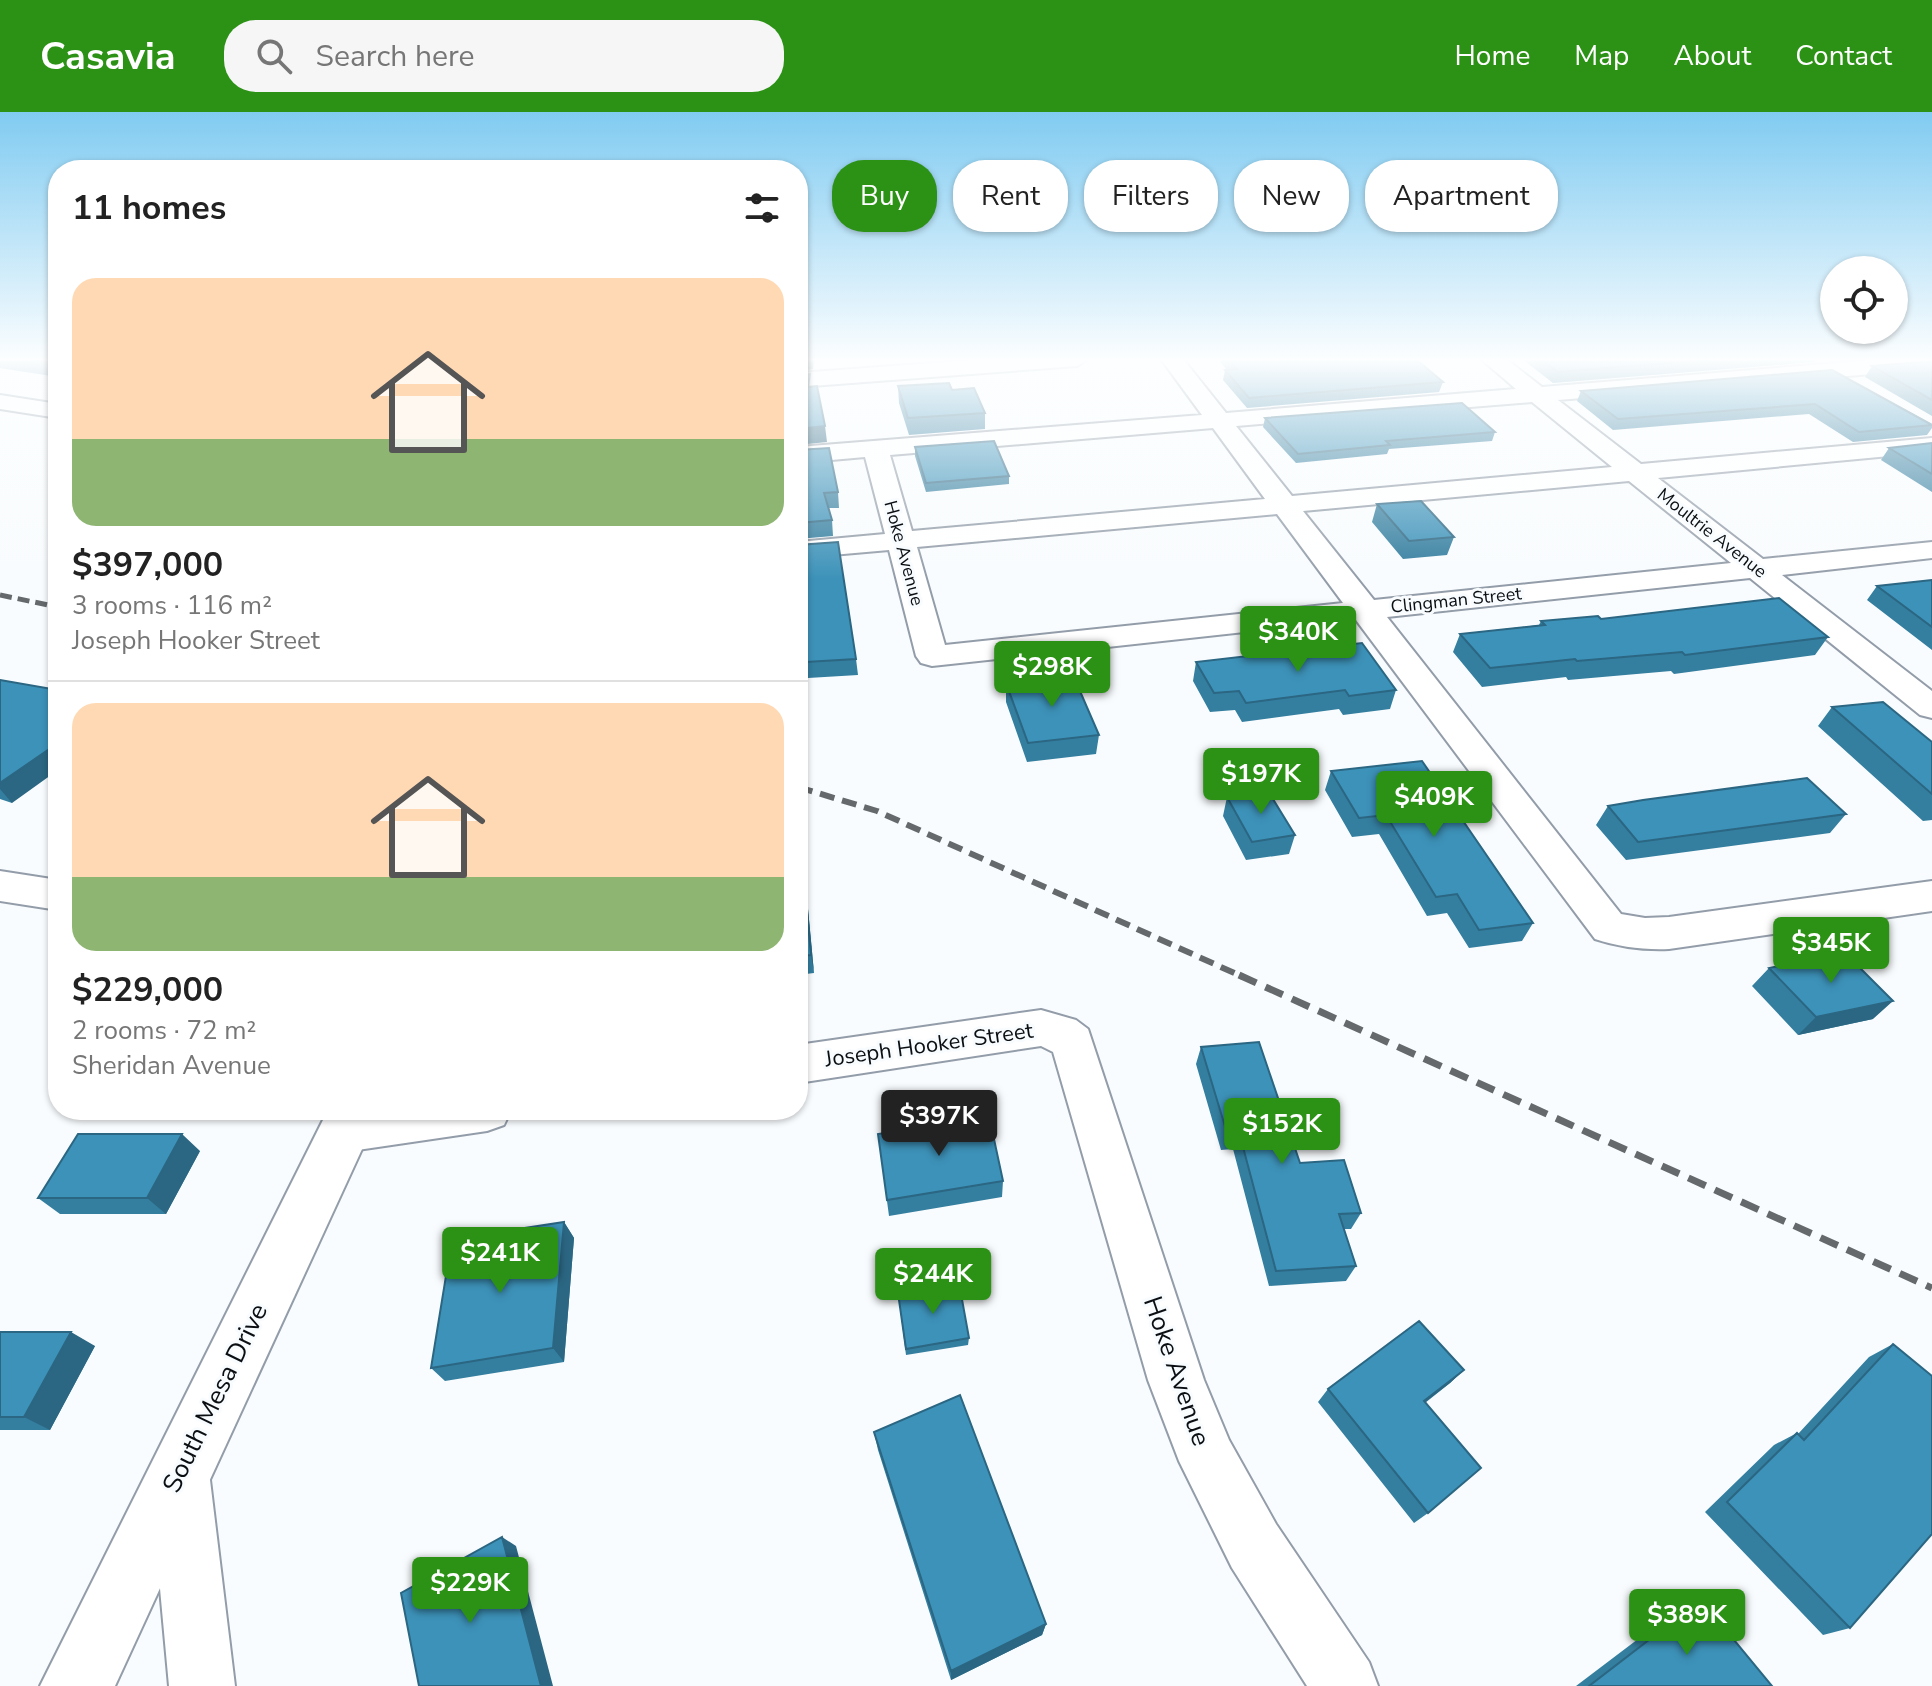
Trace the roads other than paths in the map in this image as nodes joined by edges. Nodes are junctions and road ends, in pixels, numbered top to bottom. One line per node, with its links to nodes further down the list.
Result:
1 (1077, 432): 5 (street)
2 (1229, 432): 8 (street)
3 (1584, 432): 7 (street, Moultrie Avenue)
4 (1932, 445): 7 (street)
5 (876, 450): 6 (street); 9 (street, Hoke Avenue)
6 (808, 454)
7 (1635, 473): 8 (street); 12 (street, Moultrie Avenue)
8 (1285, 505): 9 (street); 13 (street)
9 (901, 541): 10 (street); 14 (street, Hoke Avenue)
10 (808, 549)
11 (1932, 550): 12 (street, Clingman Street)
12 (1757, 569): 13 (street, Clingman Street); 15 (street, Moultrie Avenue)
13 (1365, 610): 14 (street, Clingman Street); 18 (street)
14 (932, 656)
15 (1932, 708)
16 (0, 886): 17 (street)
17 (48, 893)
18 (1932, 896)
19 (1060, 1033): 20 (street, Joseph Hooker Street); 25 (street, Hoke Avenue)
20 (808, 1063)
21 (349, 1121): 22 (main road, South Mesa Drive)
22 (179, 1472): 23 (main road, South Mesa Drive); 24 (street)
23 (77, 1686)
24 (202, 1686)
25 (1345, 1686)

